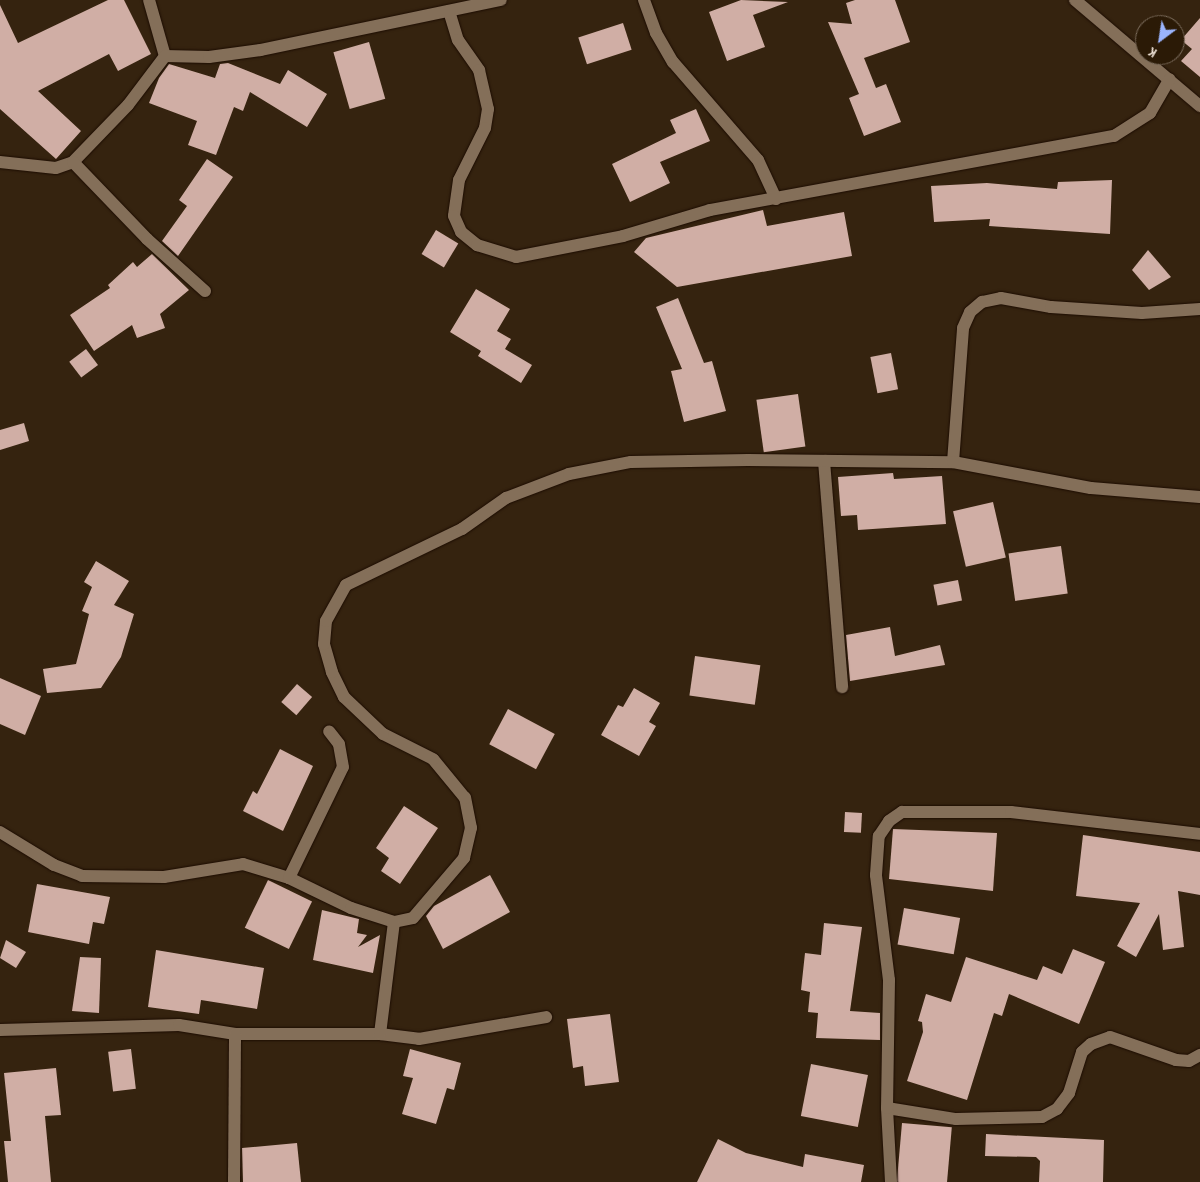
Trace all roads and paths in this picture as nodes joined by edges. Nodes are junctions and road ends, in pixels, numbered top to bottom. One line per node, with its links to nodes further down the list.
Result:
1 (149, 0): 6 (street)
2 (501, 0): 5 (street)
3 (644, 0): 11 (street)
4 (1075, 0): 7 (street)
5 (449, 11): 6 (street); 11 (street)
6 (164, 56): 10 (street)
7 (1170, 79): 8 (street); 11 (street)
8 (1200, 106)
9 (0, 162): 10 (street)
10 (73, 162): 12 (street)
11 (776, 199)
12 (205, 291)
13 (1200, 310): 15 (street)
14 (824, 462): 15 (street); 17 (street); 22 (street)
15 (954, 462): 16 (street)
16 (1200, 497)
17 (842, 687)
18 (328, 731): 21 (street)
19 (0, 832): 21 (street)
20 (1200, 834): 28 (street)
21 (289, 878): 22 (street)
22 (394, 922): 26 (street)
23 (546, 1017): 26 (street)
24 (0, 1030): 25 (street)
25 (235, 1034): 26 (street); 29 (street)
26 (380, 1034)
27 (1200, 1055): 28 (street)
28 (887, 1108): 30 (street)
29 (234, 1182)
30 (891, 1182)

